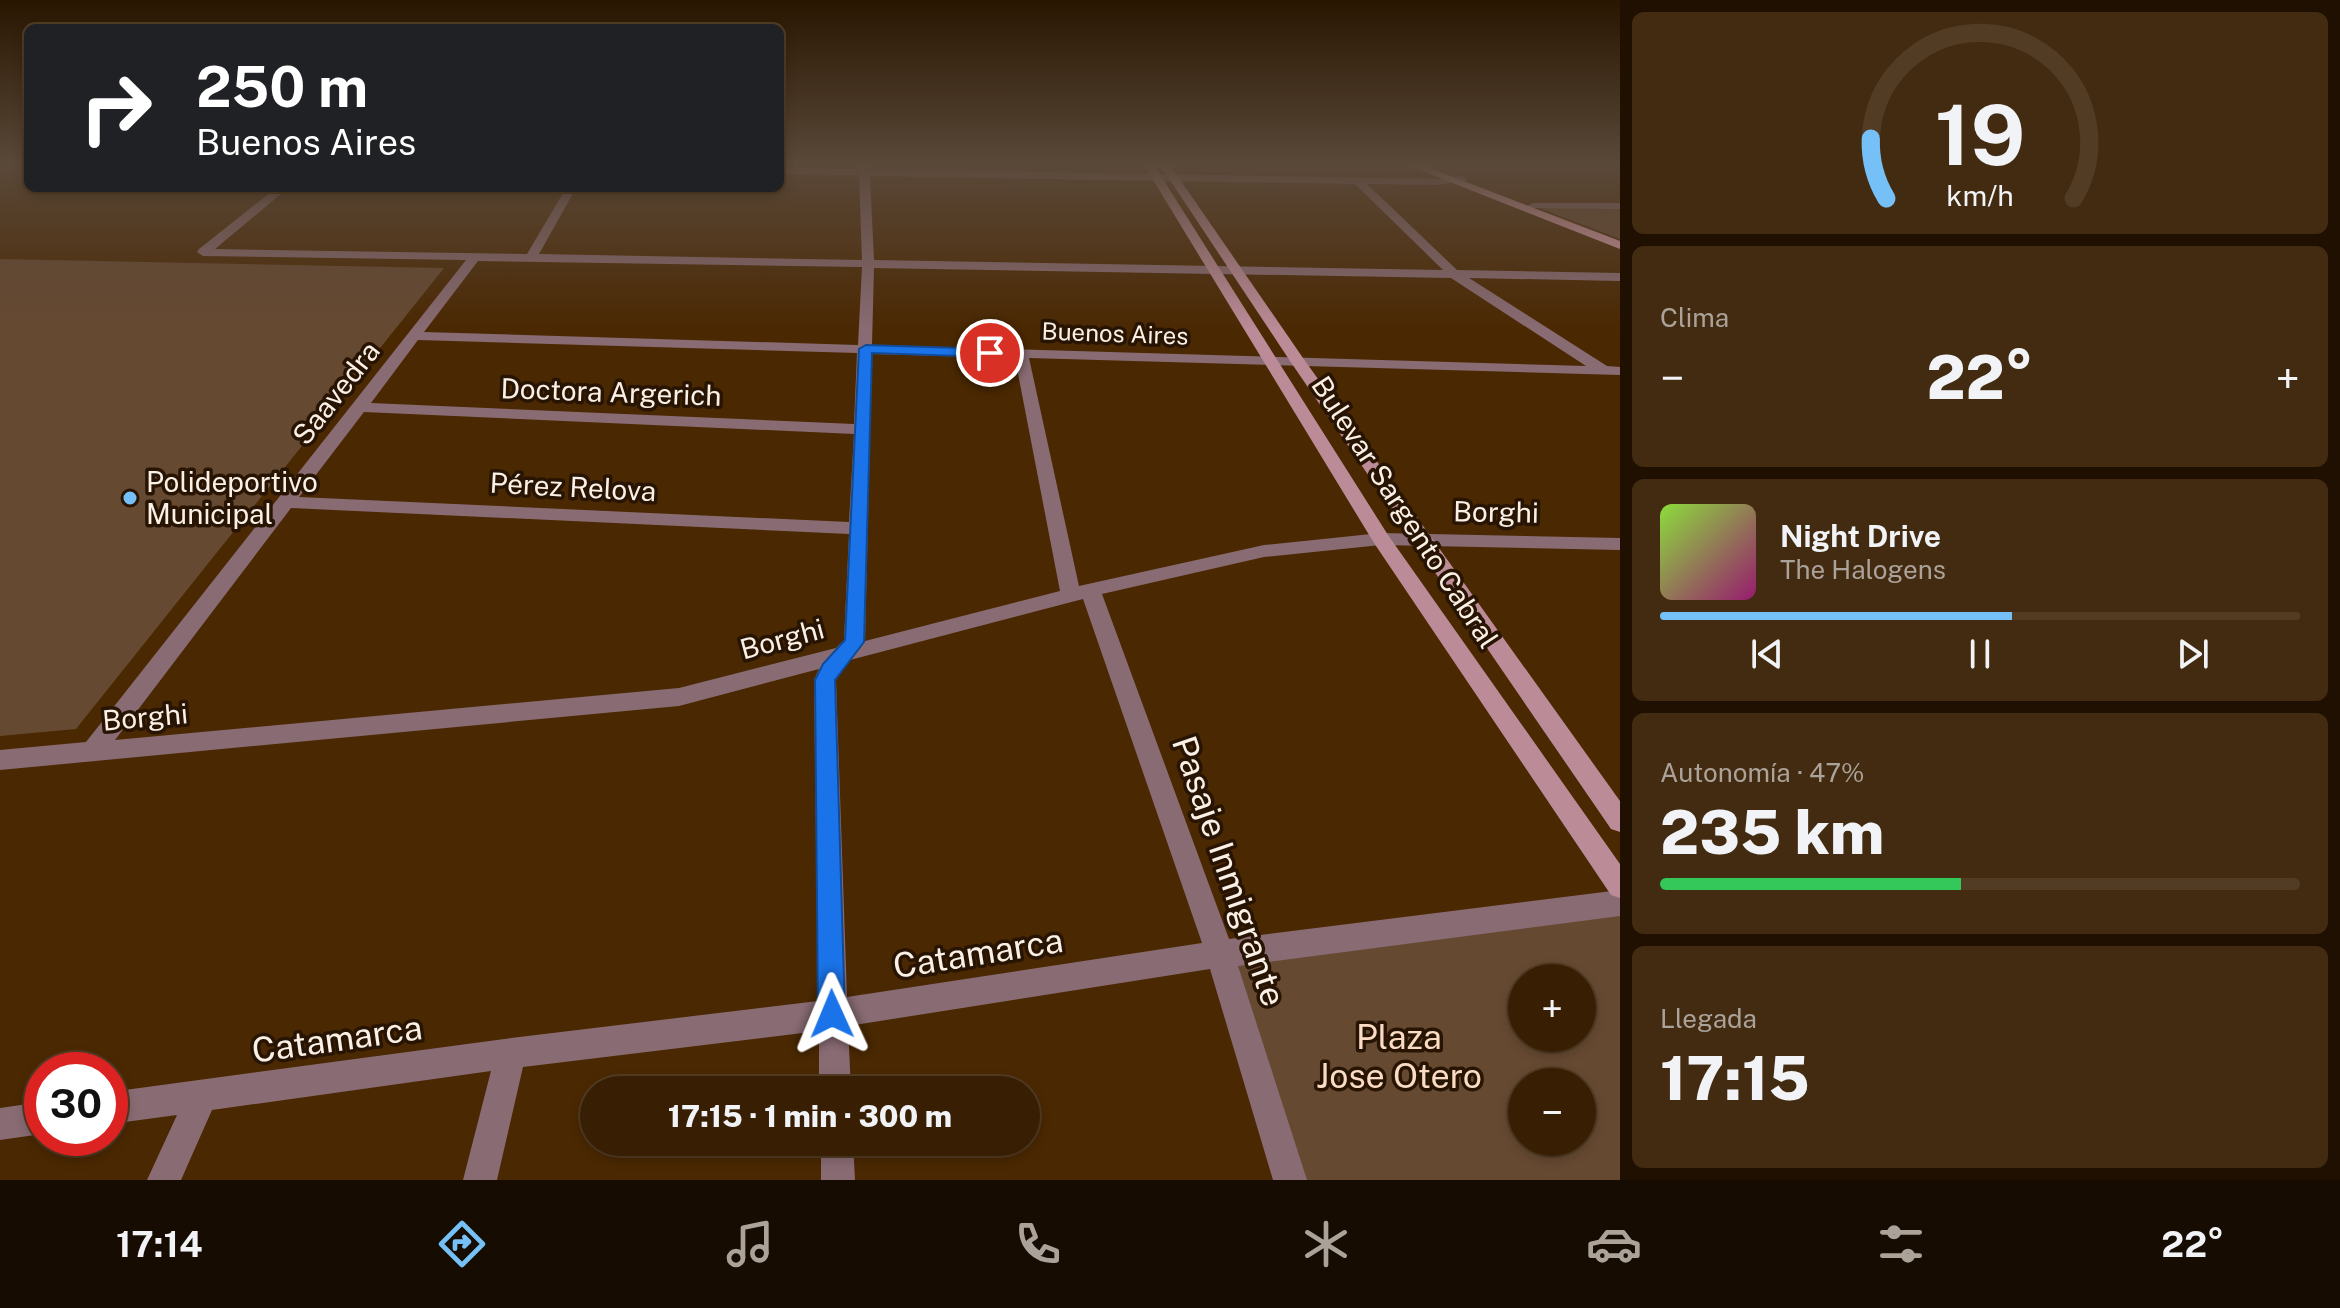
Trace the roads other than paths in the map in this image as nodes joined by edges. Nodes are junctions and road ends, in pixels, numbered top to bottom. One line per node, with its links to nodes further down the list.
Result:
1 (243, 220): 11 (street)
2 (552, 220): 12 (street)
3 (866, 220): 13 (street)
4 (1188, 220): 14 (main road, Bulevar Sargento Cabral)
5 (1197, 220): 15 (main road, Bulevar Sargento Cabral)
6 (1398, 220): 16 (street)
7 (1558, 220): 10 (main road)
8 (1570, 220): 9 (main road)
9 (1620, 239)
10 (1620, 245)
11 (474, 258): 12 (street); 18 (street, Saavedra)
12 (530, 259): 13 (street)
13 (868, 264): 14 (street); 19 (street)
14 (1216, 271): 15 (street); 21 (main road, Bulevar Sargento Cabral)
15 (1236, 272): 16 (street); 22 (main road, Bulevar Sargento Cabral)
16 (1455, 275): 17 (street); 23 (street)
17 (1620, 277)
18 (416, 336): 19 (street, Buenos Aires); 25 (street, Saavedra)
19 (866, 349): 20 (street, Buenos Aires); 26 (street)
20 (1021, 353): 21 (street, Buenos Aires); 32 (street, Pasaje Inmigrante)
21 (1272, 360): 22 (street, Buenos Aires); 29 (main road, Bulevar Sargento Cabral)
22 (1297, 361): 23 (street, Buenos Aires); 30 (main road, Bulevar Sargento Cabral)
23 (1612, 371): 24 (street)
24 (1620, 381)
25 (360, 407): 26 (street, Doctora Argerich); 27 (street, Saavedra)
26 (860, 429): 28 (street)
27 (287, 502): 28 (street, Pérez Relova); 34 (street, Saavedra)
28 (856, 528): 33 (street)
29 (1381, 539): 30 (street, Borghi); 32 (street, Borghi); 37 (main road, Bulevar Sargento Cabral)
30 (1421, 540): 31 (street, Borghi); 36 (main road, Bulevar Sargento Cabral)
31 (1620, 544)
32 (1081, 592): 33 (street, Borghi); 39 (street, Pasaje Inmigrante)
33 (848, 652): 34 (street, Borghi); 40 (street)
34 (92, 752): 35 (street, Borghi)
35 (0, 760)
36 (1620, 821)
37 (1620, 886)
38 (1620, 903): 39 (street, Catamarca)
39 (1220, 954): 40 (street, Catamarca); 51 (street, Pasaje Inmigrante)
40 (832, 1014): 41 (street, Catamarca); 42 (street)
41 (511, 1053): 43 (street, Catamarca); 49 (street)
42 (834, 1076)
43 (202, 1096): 44 (street, Catamarca); 48 (street)
44 (128, 1106)
45 (24, 1121): 46 (street)
46 (0, 1124)
47 (837, 1156): 50 (street)
48 (164, 1180)
49 (480, 1180)
50 (838, 1180)
51 (1290, 1180)

